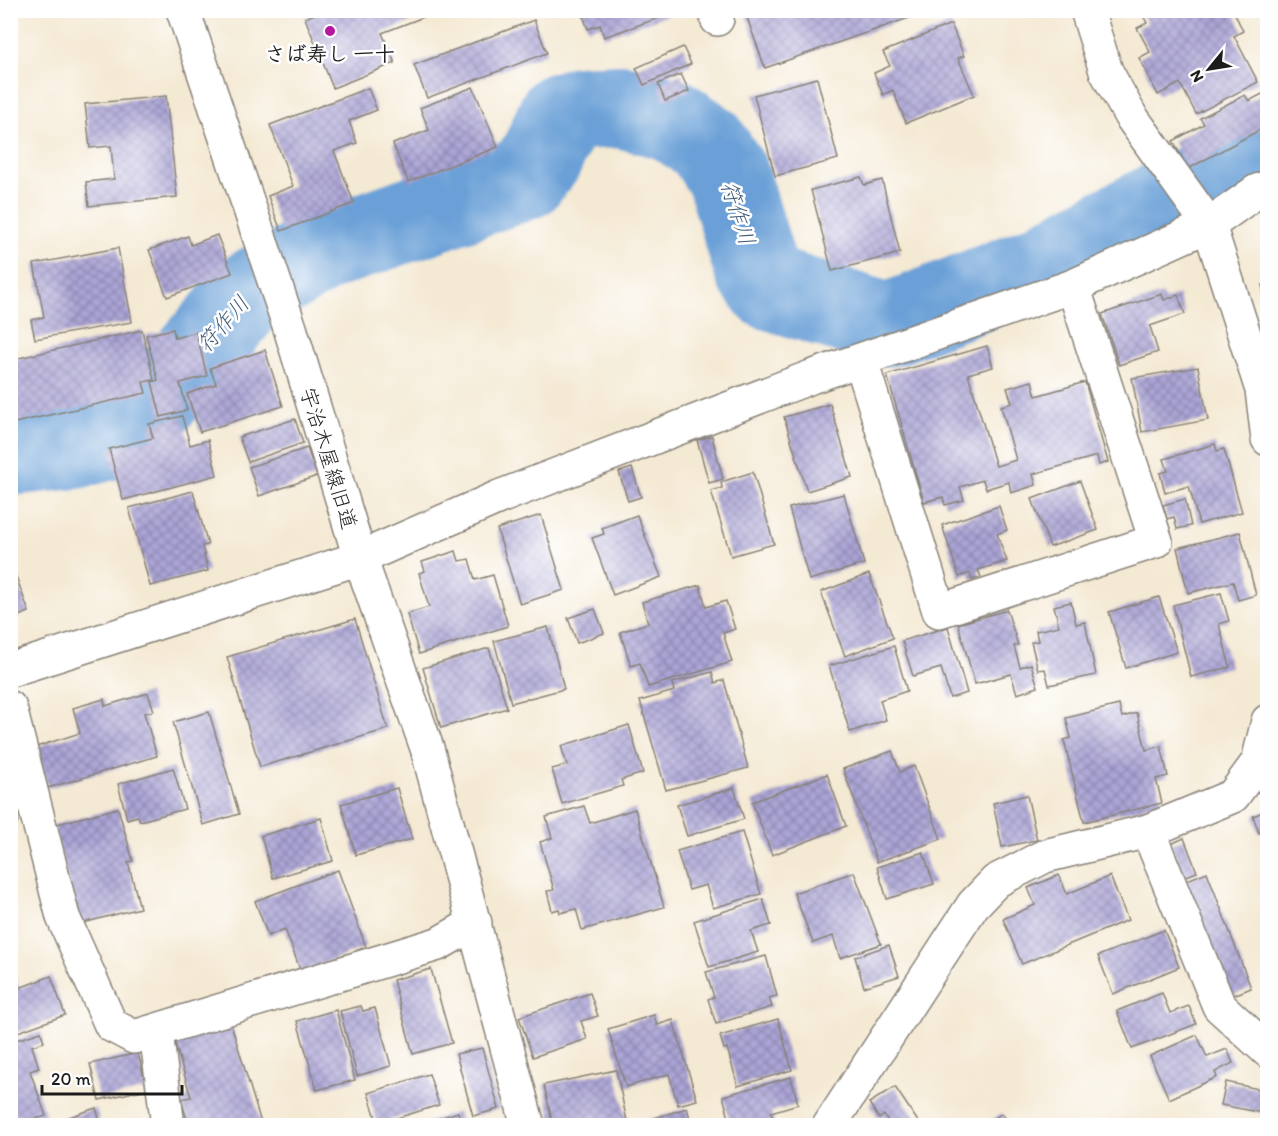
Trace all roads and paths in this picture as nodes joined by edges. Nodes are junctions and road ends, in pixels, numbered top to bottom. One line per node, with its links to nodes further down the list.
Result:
1 (183, 10): 8 (street, 宇治木屋線旧道)
2 (1087, 10): 4 (street)
3 (1268, 188): 4 (street)
4 (1208, 224): 5 (street); 7 (street)
5 (1074, 286): 6 (street); 6 (street)
6 (861, 361): 8 (street)
7 (1268, 439)
8 (360, 558): 9 (street, 宇治木屋線旧道); 13 (street)
9 (10, 669)
10 (10, 708): 14 (street)
11 (1268, 721): 12 (street)
12 (1148, 831): 15 (street); 18 (street)
13 (475, 923): 14 (street); 17 (street)
14 (156, 1032): 16 (street)
15 (1268, 1051)
16 (168, 1125)
17 (528, 1125)
18 (829, 1125)

